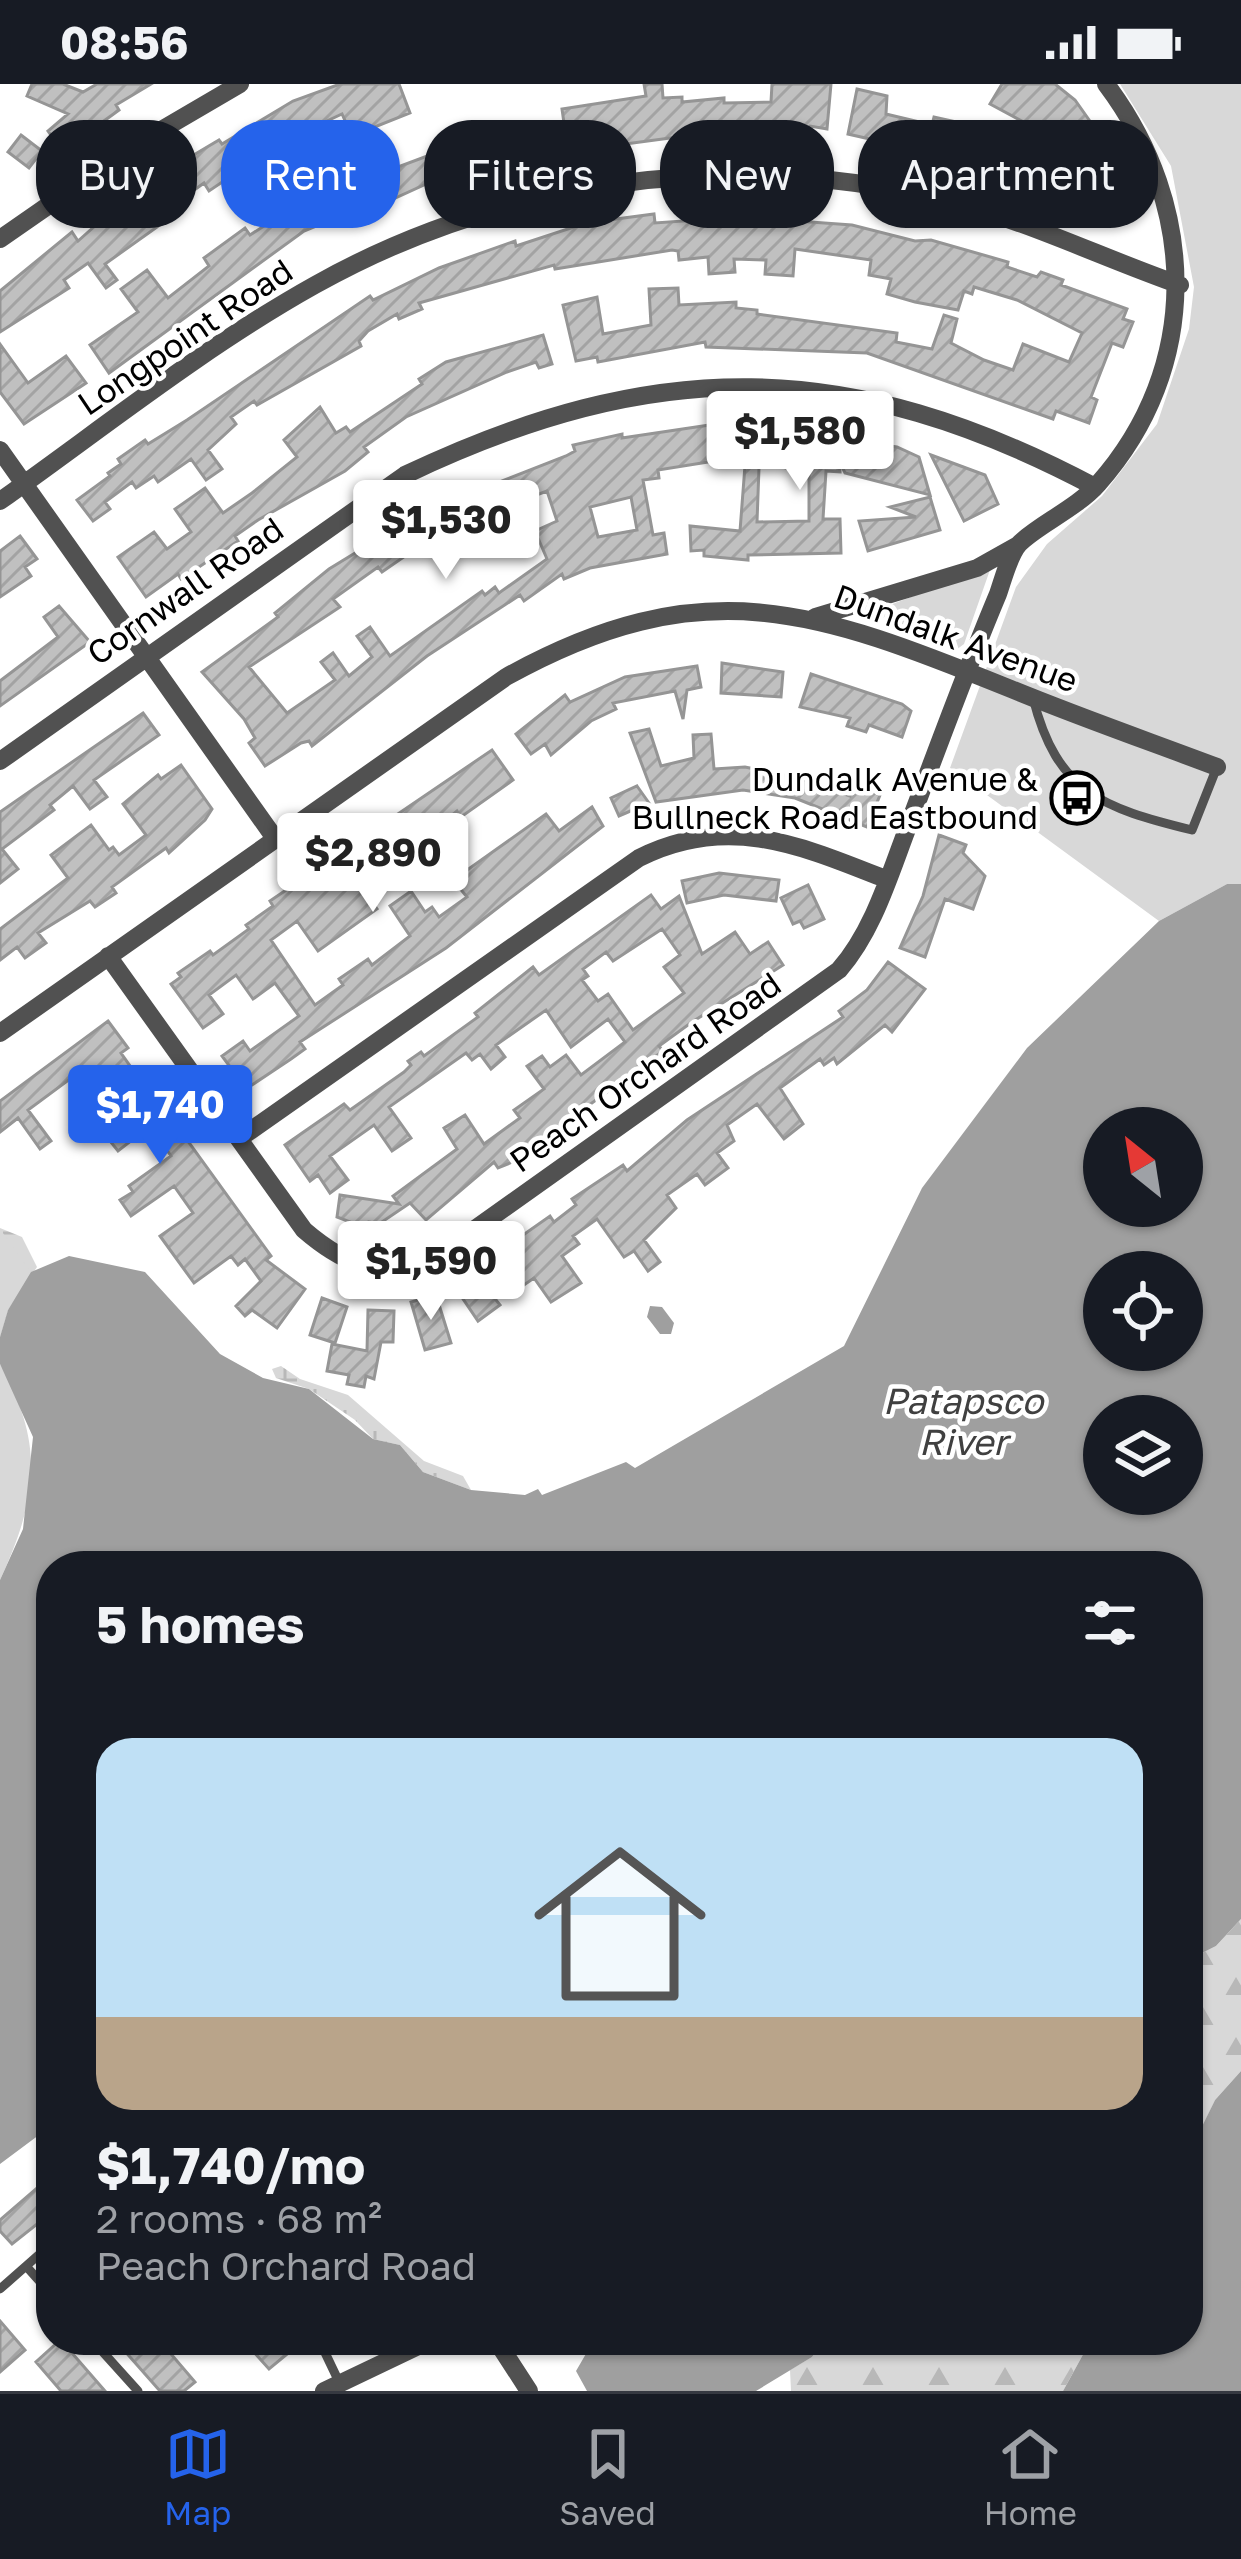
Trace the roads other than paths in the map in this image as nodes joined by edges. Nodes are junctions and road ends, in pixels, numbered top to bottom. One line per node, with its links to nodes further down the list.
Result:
1 (240, 84): 3 (street)
2 (1106, 84): 4 (street)
3 (0, 238)
4 (1180, 285): 6 (street, Longpoint Road); 7 (street)
5 (0, 450): 6 (street)
6 (24, 484): 8 (street, Longpoint Road); 11 (street)
7 (1095, 487): 9 (street); 11 (street, Cornwall Road)
8 (0, 501)
9 (1018, 544): 10 (street); 12 (street, Peach Orchard Road)
10 (814, 617): 12 (street, Dundalk Avenue); 16 (street, Dundalk Avenue)
11 (145, 657): 14 (street, Cornwall Road); 16 (street)
12 (967, 671): 13 (street, Dundalk Avenue); 17 (street, Peach Orchard Road)
13 (1033, 698): 15 (street, Dundalk Avenue); 15 (lane)
14 (0, 760)
15 (1216, 766)
16 (274, 837): 18 (street, Dundalk Avenue)
17 (888, 880): 20 (street); 20 (street, Peach Orchard Road)
18 (108, 956): 19 (street, Dundalk Avenue); 20 (street, Peach Orchard Road)
19 (0, 1033)
20 (240, 1138)
21 (36, 2257): 22 (lane)
22 (26, 2266): 23 (lane); 24 (lane)
23 (36, 2277)
24 (0, 2289)
25 (105, 2355): 30 (lane)
26 (323, 2355): 29 (lane)
27 (400, 2355): 29 (street)
28 (506, 2355): 31 (street)
29 (333, 2388)
30 (137, 2391)
31 (530, 2391)

